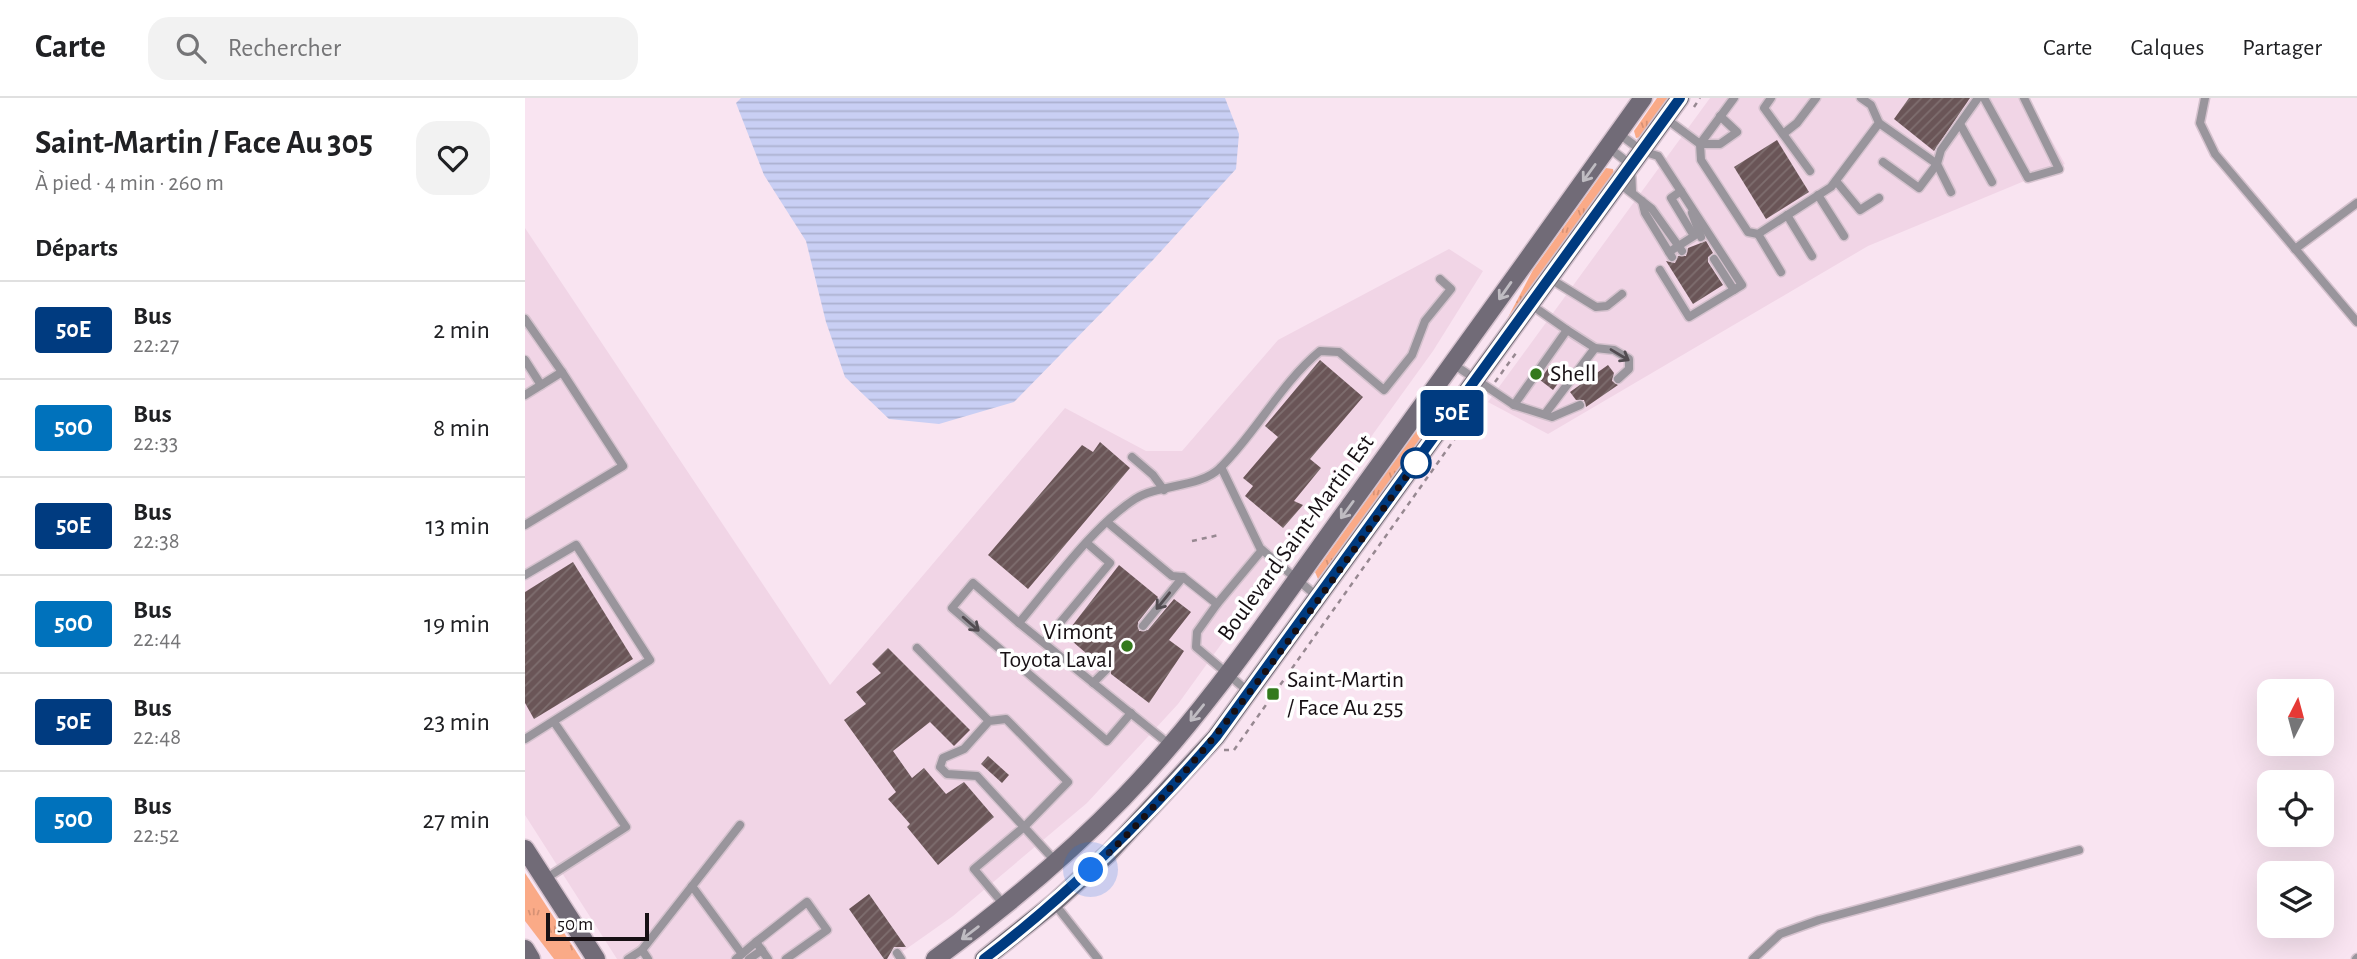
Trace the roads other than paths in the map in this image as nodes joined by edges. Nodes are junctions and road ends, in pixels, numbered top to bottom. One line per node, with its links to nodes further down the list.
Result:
1 (1643, 98): 16 (main road, Boulevard Saint-Martin Est)
2 (1679, 98): 12 (main road)
3 (1734, 98): 11 (lane)
4 (1771, 98): 15 (lane)
5 (1816, 98): 15 (lane)
6 (1861, 98): 13 (lane)
7 (1978, 98): 14 (lane)
8 (1984, 98): 9 (lane)
9 (2024, 98)
10 (2205, 98): 37 (lane)
11 (1720, 116): 17 (lane); 17 (lane)
12 (1665, 118): 17 (lane); 18 (main road)
13 (1879, 123): 20 (lane); 22 (lane)
14 (1960, 124): 20 (lane); 23 (lane)
15 (1783, 134): 21 (lane)
16 (1613, 140): 18 (lane); 18 (lane); 52 (main road, Boulevard Saint-Martin Est, one-way to 52)
17 (1700, 144): 33 (lane)
18 (1637, 158): 24 (main road); 25 (lane)
19 (1883, 162): 20 (lane)
20 (1937, 164): 26 (lane)
21 (1810, 171)
22 (1836, 181): 27 (lane); 28 (lane)
23 (1991, 182)
24 (1625, 187): 29 (lane); 42 (main road)
25 (1681, 191): 30 (lane); 36 (lane)
26 (1951, 192)
27 (1818, 195): 32 (lane); 34 (lane)
28 (1879, 198)
29 (1642, 201): 36 (lane); 36 (lane)
30 (1688, 202): 35 (lane); 44 (lane)
31 (2357, 203): 37 (lane)
32 (1787, 215): 33 (lane); 38 (lane)
33 (1758, 234): 41 (lane)
34 (1844, 236)
35 (1701, 237)
36 (1680, 249)
37 (2295, 249): 48 (lane)
38 (1812, 256)
39 (1714, 259): 44 (lane)
40 (1660, 270): 44 (lane)
41 (1781, 272)
42 (1549, 278): 45 (lane); 46 (main road)
43 (1440, 279): 62 (lane)
44 (1734, 290)
45 (1622, 294)
46 (1530, 304): 49 (lane); 55 (main road)
47 (525, 318): 53 (lane)
48 (2357, 323)
49 (1567, 330): 50 (lane); 58 (lane)
50 (1595, 348): 54 (lane, one-way to 54); 60 (lane)
51 (525, 360): 56 (lane)
52 (1453, 364): 55 (lane); 70 (main road, Boulevard Saint-Martin Est, one-way to 70)
53 (562, 372): 56 (lane); 65 (lane)
54 (1618, 379)
55 (1475, 381): 58 (lane); 71 (main road)
56 (541, 385): 57 (lane)
57 (525, 395)
58 (1514, 405): 60 (lane)
59 (1580, 405): 60 (lane)
60 (1545, 415)
61 (1132, 457): 63 (lane)
62 (1221, 467): 63 (lane); 67 (lane)
63 (1164, 489): 64 (lane)
64 (1107, 522): 66 (lane); 69 (lane)
65 (525, 525)
66 (1088, 544): 73 (lane); 75 (lane)
67 (1262, 550): 70 (lane); 72 (lane)
68 (525, 575): 83 (lane)
69 (1183, 577): 72 (lane); 74 (lane, one-way to 74)
70 (1296, 580): 71 (lane); 78 (main road, Boulevard Saint-Martin Est)
71 (1319, 597): 80 (main road)
72 (1217, 604): 78 (lane)
73 (1019, 623): 75 (lane); 81 (lane, one-way to 81)
74 (1143, 626)
75 (1044, 642): 79 (lane)
76 (917, 648): 82 (lane)
77 (1106, 670): 79 (lane)
78 (1227, 675): 80 (lane); 85 (main road, Boulevard Saint-Martin Est, one-way to 85)
79 (1093, 684): 81 (lane)
80 (1250, 692): 93 (main road)
81 (1131, 713): 85 (lane)
82 (989, 721): 87 (lane); 87 (lane)
83 (554, 722): 84 (lane); 91 (lane)
84 (525, 739)
85 (1170, 746): 90 (main road, Boulevard Saint-Martin Est)
86 (740, 825): 92 (lane)
87 (1024, 827): 90 (lane); 94 (lane)
88 (525, 849): 91 (main road)
89 (2079, 850): 109 (lane)
90 (1056, 862): 94 (main road, Boulevard Saint-Martin Est)
91 (544, 879): 101 (main road)
92 (692, 886): 97 (lane); 99 (lane)
93 (1054, 903): 107 (main road); 108 (lane)
94 (1005, 906): 106 (main road, Boulevard Saint-Martin Est, one-way to 106)
95 (756, 942): 98 (lane); 99 (lane); 105 (lane)
96 (525, 949): 100 (main road)
97 (642, 950): 102 (lane); 103 (lane)
98 (762, 950): 99 (lane); 104 (lane)
99 (742, 957)
100 (531, 959)
101 (596, 959)
102 (628, 959)
103 (648, 959)
104 (768, 959)
105 (786, 959)
106 (935, 959)
107 (984, 959)
108 (1098, 959)
109 (1753, 959)

